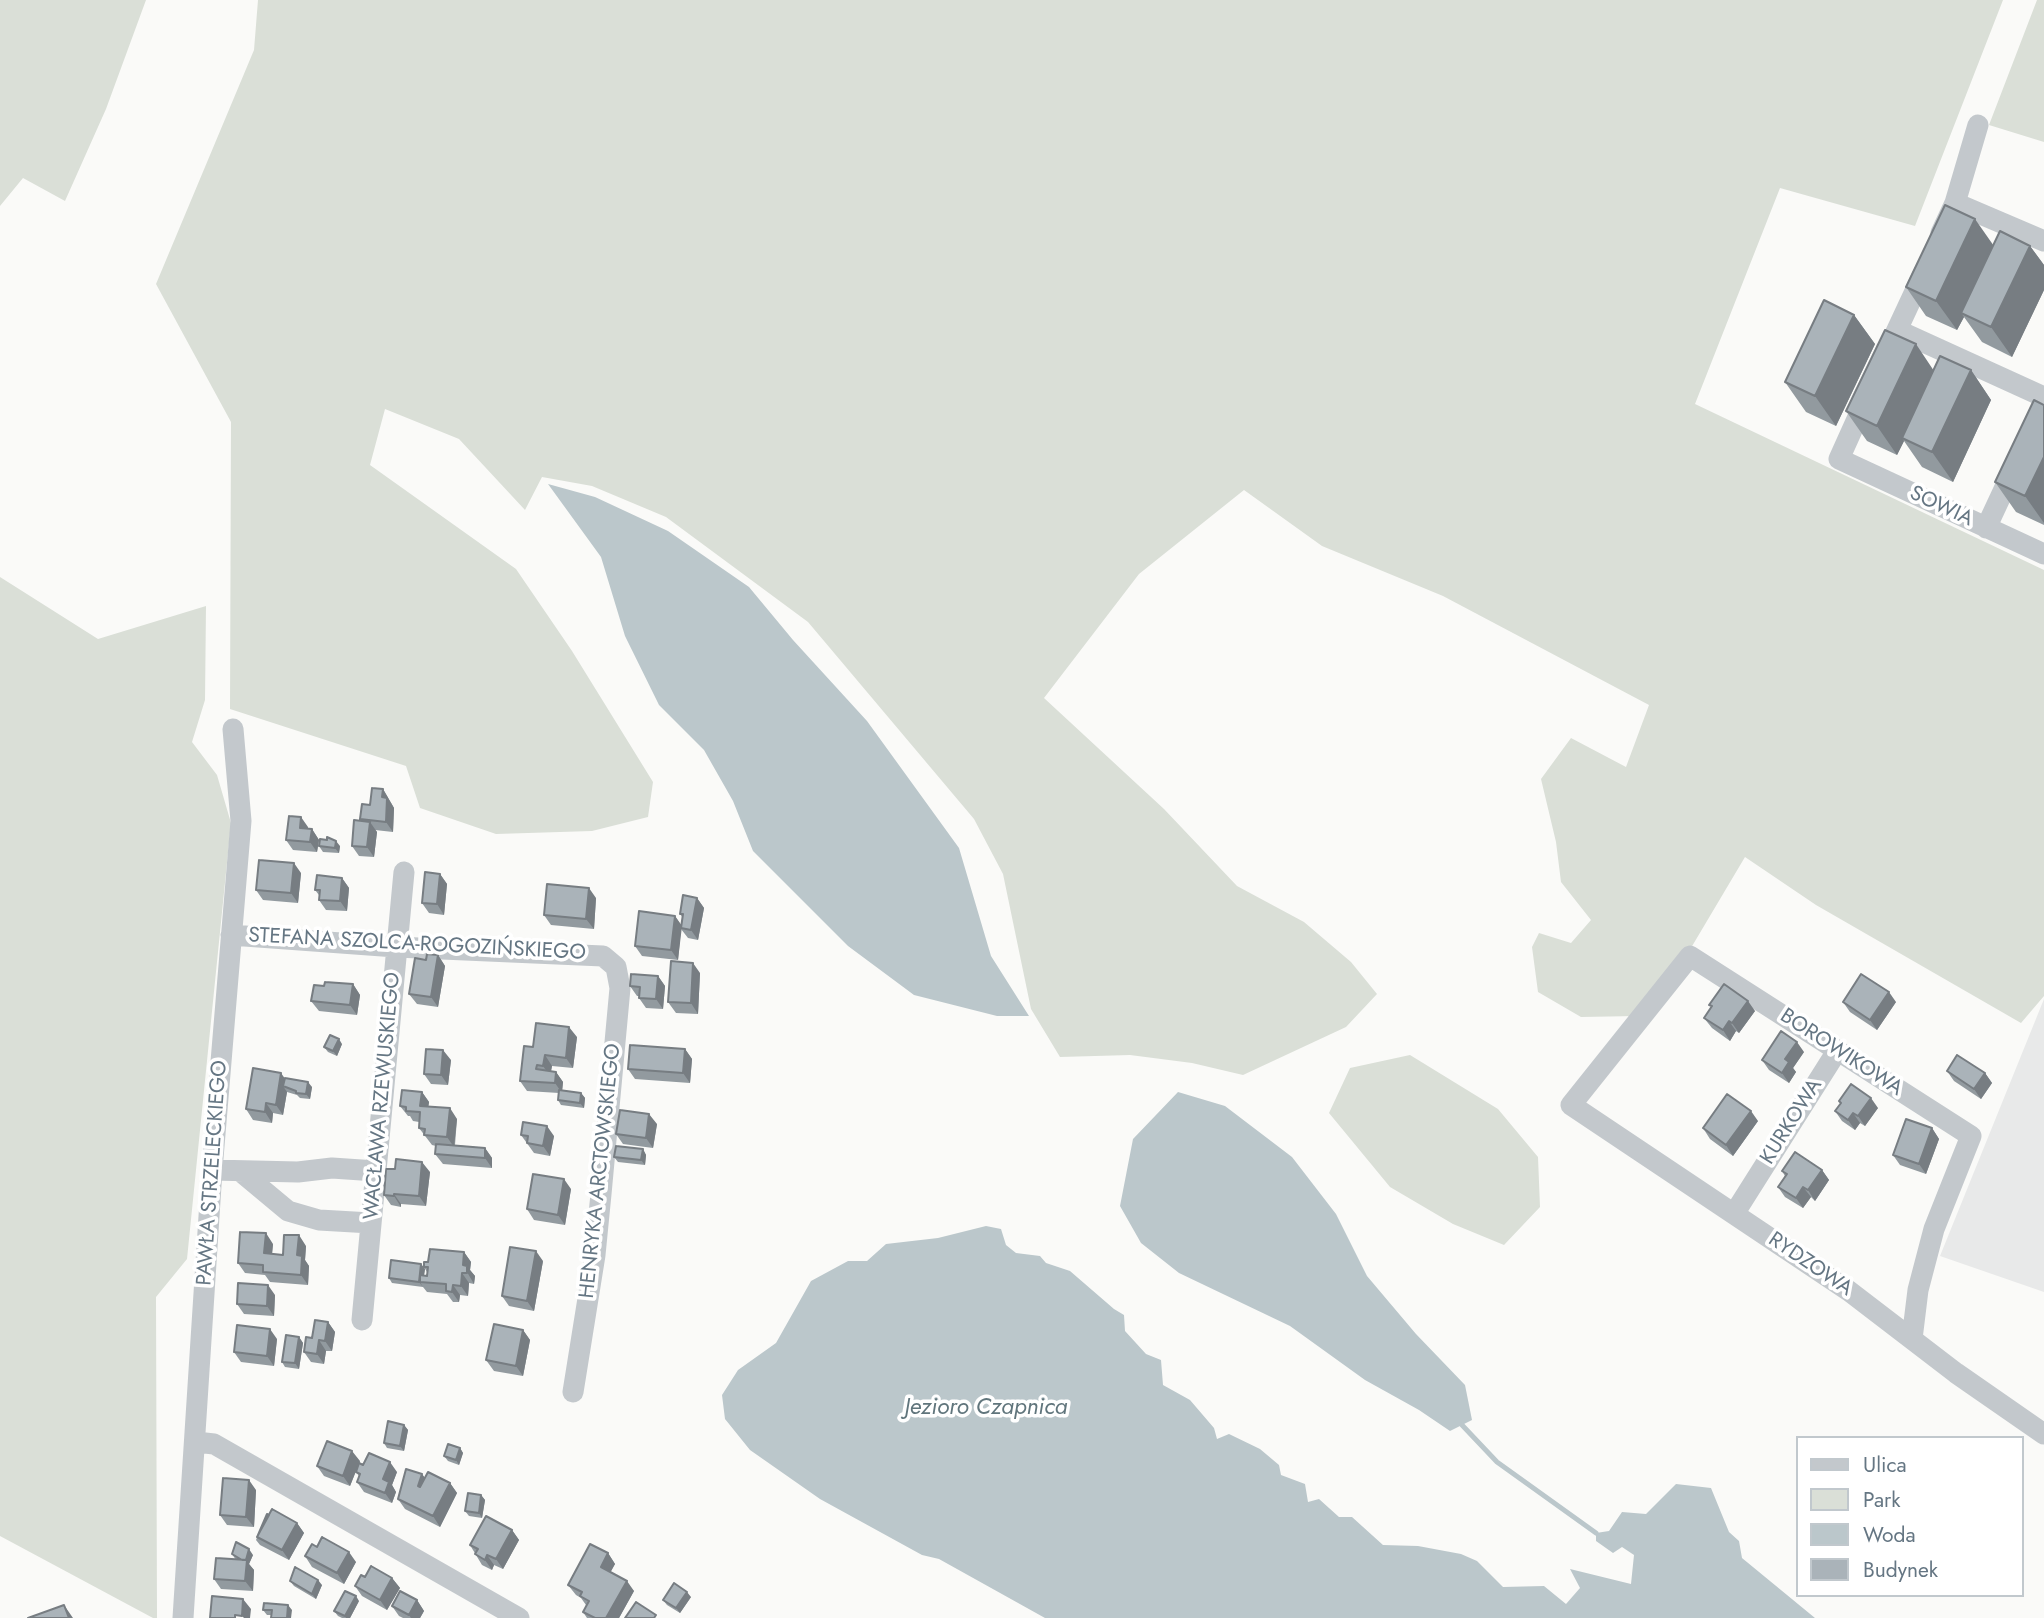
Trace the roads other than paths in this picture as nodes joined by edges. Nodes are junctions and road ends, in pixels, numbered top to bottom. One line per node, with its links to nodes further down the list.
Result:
1 (1978, 125): 2 (street)
2 (1955, 203): 3 (street); 4 (street)
3 (2044, 241)
4 (1897, 330): 5 (street); 7 (street, SOWIA)
5 (2042, 405)
6 (2021, 453): 7 (street)
7 (1986, 528): 8 (street, SOWIA)
8 (2044, 554)
9 (233, 729): 11 (street, PAWŁA STRZELECKIEGO)
10 (404, 872): 12 (street, WACŁAWA RZEWUSKIEGO)
11 (231, 935): 12 (street, STEFANA SZOLCA-ROGOZIŃSKIEGO); 16 (street, PAWŁA STRZELECKIEGO)
12 (396, 947): 13 (street, STEFANA SZOLCA-ROGOZIŃSKIEGO); 18 (street, WACŁAWA RZEWUSKIEGO)
13 (603, 956): 23 (street, HENRYKA ARCTOWSKIEGO)
14 (1837, 1051): 15 (street, BOROWIKOWA); 19 (street, KURKOWA); 22 (street, BOROWIKOWA)
15 (1571, 1105): 19 (street, RYDZOWA)
16 (212, 1170): 17 (street); 25 (street, PAWŁA STRZELECKIEGO)
17 (240, 1171): 18 (street); 20 (street)
18 (376, 1171): 20 (street, WACŁAWA RZEWUSKIEGO)
19 (1734, 1214): 22 (street, RYDZOWA)
20 (371, 1223): 21 (street, WACŁAWA RZEWUSKIEGO)
21 (362, 1320)
22 (1912, 1339): 24 (street, RYDZOWA)
23 (573, 1392)
24 (2044, 1434)
25 (196, 1442): 26 (street, PAWŁA STRZELECKIEGO); 27 (street)
26 (183, 1618)
27 (519, 1618)

